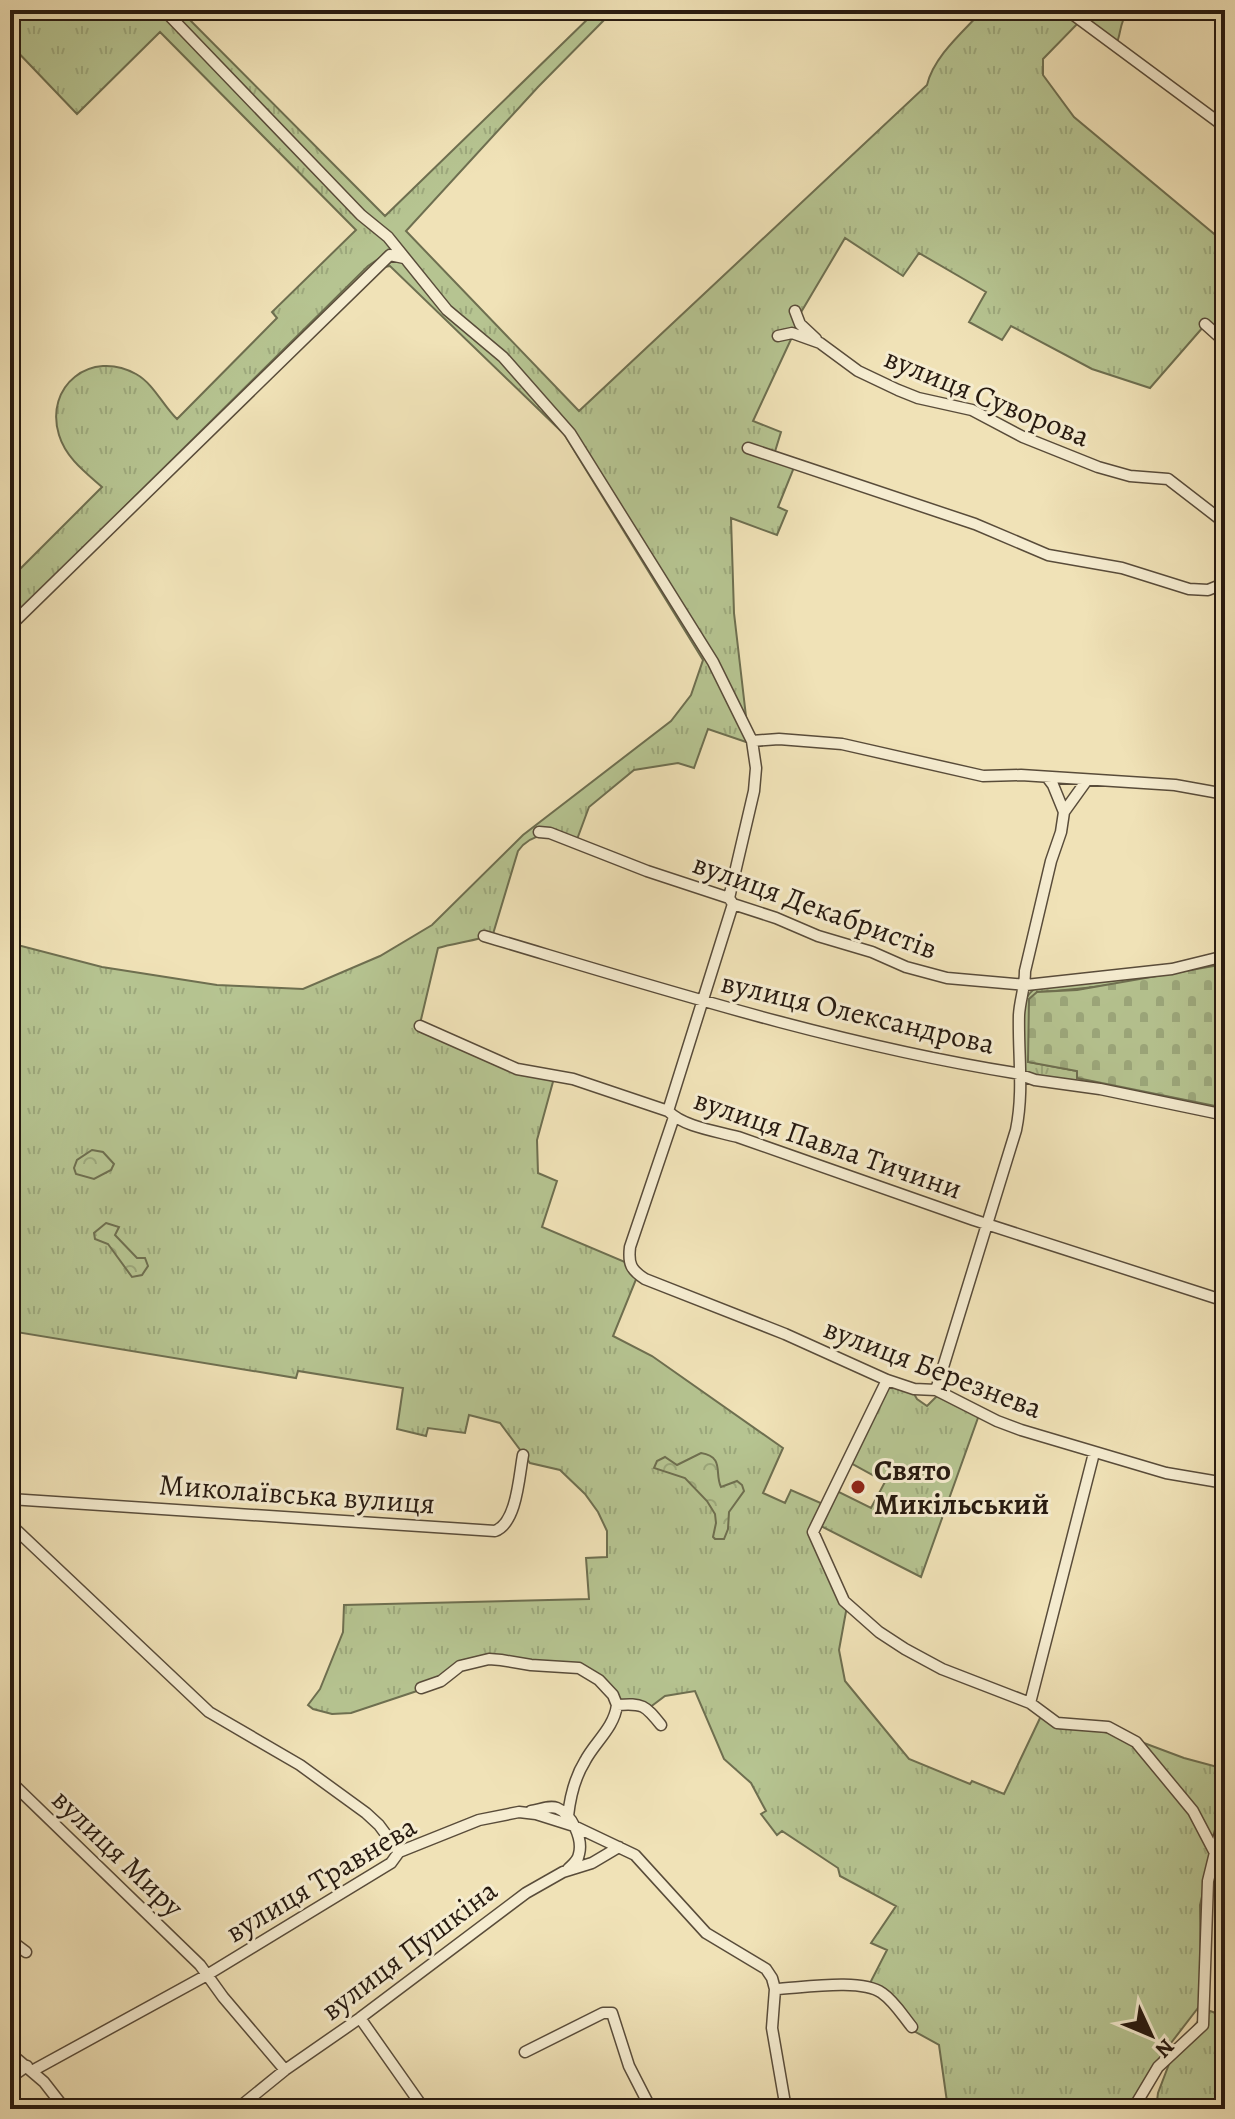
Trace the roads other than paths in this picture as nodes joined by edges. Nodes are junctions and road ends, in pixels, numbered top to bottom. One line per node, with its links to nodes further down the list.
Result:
1 (164, 10): 4 (street)
2 (1067, 10): 3 (street)
3 (1225, 127)
4 (393, 251): 13 (street); 14 (street)
5 (795, 311): 9 (street, вулиця Суворова)
6 (1205, 324): 8 (street)
7 (778, 336): 9 (street, вулиця Суворова)
8 (1225, 342)
9 (820, 343): 11 (street, вулиця Суворова)
10 (748, 448): 12 (street)
11 (1225, 523)
12 (1225, 583)
13 (10, 626)
14 (752, 741): 15 (street); 20 (street)
15 (1047, 777): 16 (street); 18 (street)
16 (1087, 780): 17 (street); 18 (street)
17 (1225, 794)
18 (1064, 812): 23 (street)
19 (539, 832): 20 (street, вулиця Декабристів)
20 (731, 901): 23 (street, вулиця Декабристів); 24 (street)
21 (484, 936): 24 (street, вулиця Олександрова)
22 (1225, 956): 23 (street, вулиця Декабристів)
23 (1026, 985): 26 (street)
24 (702, 1001): 26 (street, вулиця Олександрова); 27 (street)
25 (420, 1026): 27 (street, вулиця Павла Тичини)
26 (1022, 1076): 28 (street, вулиця Олександрова); 29 (street)
27 (671, 1114): 29 (street, вулиця Павла Тичини); 31 (street, вулиця Березнева)
28 (1225, 1115)
29 (986, 1223): 30 (street, вулиця Павла Тичини); 32 (street)
30 (1225, 1301)
31 (887, 1380): 32 (street, вулиця Березнева); 39 (street)
32 (936, 1390): 33 (street, вулиця Березнева)
33 (1094, 1453): 35 (street, вулиця Березнева); 39 (street)
34 (523, 1455): 36 (street, Миколаївська вулиця)
35 (1225, 1483)
36 (10, 1499)
37 (10, 1524): 46 (street)
38 (421, 1688): 40 (street)
39 (1030, 1703): 47 (street)
40 (617, 1705): 41 (street); 44 (street)
41 (661, 1725)
42 (10, 1781): 51 (street, вулиця Миру)
43 (1225, 1812): 47 (street)
44 (571, 1821): 45 (street); 46 (street, вулиця Травнева); 48 (street)
45 (619, 1847): 48 (street, вулиця Пушкіна); 52 (street)
46 (399, 1852): 51 (street, вулиця Травнева)
47 (1216, 1855): 66 (street)
48 (566, 1871): 53 (street, вулиця Пушкіна)
49 (10, 1940): 50 (street)
50 (26, 1952)
51 (207, 1975): 57 (street, вулиця Травнева); 58 (street, вулиця Миру)
52 (775, 1989): 54 (street); 60 (street)
53 (360, 2018): 58 (street, вулиця Пушкіна); 63 (street)
54 (912, 2027)
55 (525, 2052): 64 (street)
56 (10, 2053): 57 (street)
57 (30, 2068): 59 (street, вулиця Травнева); 61 (street)
58 (285, 2070): 62 (street, вулиця Пушкіна)
59 (10, 2078)
60 (785, 2108): 65 (street)
61 (65, 2109)
62 (237, 2109)
63 (424, 2109)
64 (651, 2109)
65 (773, 2109)
66 (1133, 2109)

